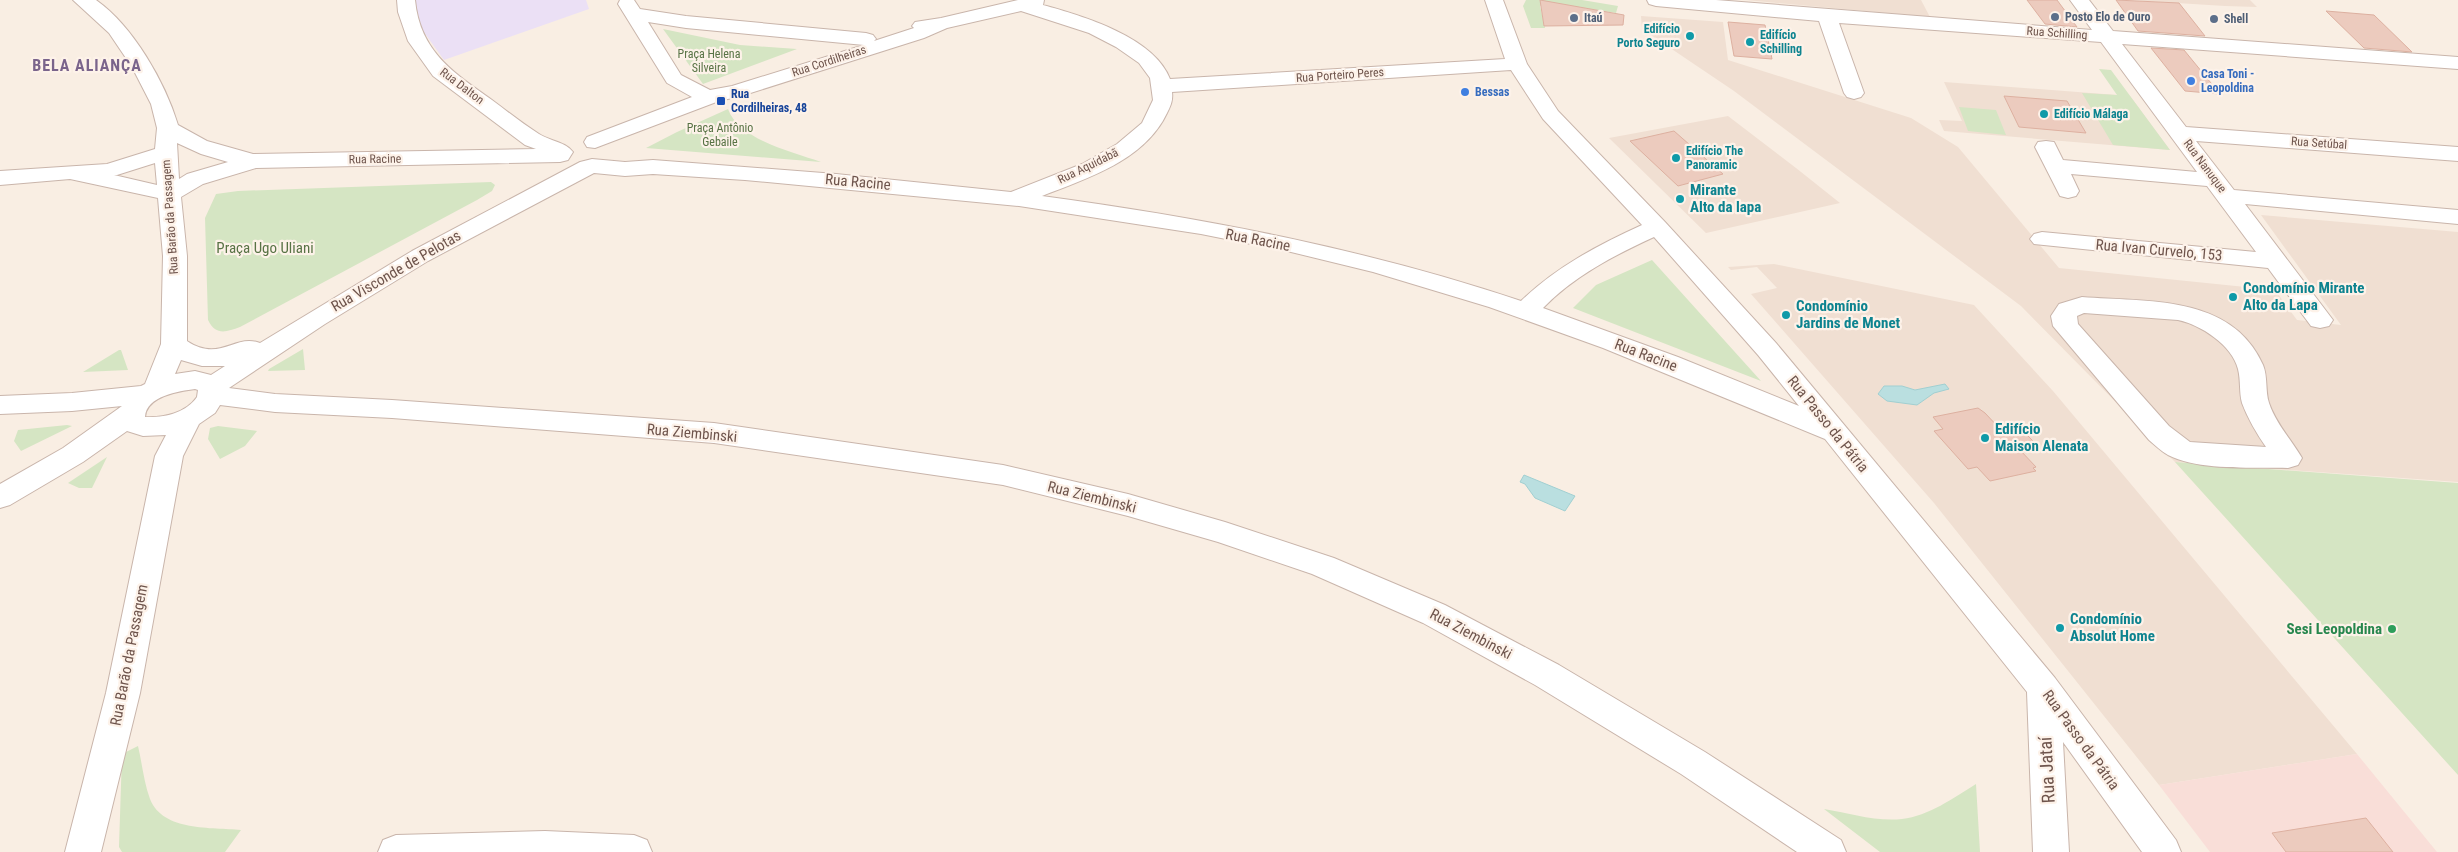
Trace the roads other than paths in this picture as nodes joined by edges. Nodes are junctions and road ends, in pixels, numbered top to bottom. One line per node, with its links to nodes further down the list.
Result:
1 (82, 0): 20 (street, Rua Barão da Passagem)
2 (406, 0): 24 (street, Rua Dalton)
3 (1044, 0): 8 (street, Rua Cordilheiras)
4 (1494, 0): 14 (street, Rua Passo da Pátria)
5 (1665, 0): 9 (street, Rua Schilling)
6 (2080, 0): 11 (street, Rua Nanuque)
7 (630, 5): 12 (street, Rua Cordilheiras); 15 (street)
8 (1020, 5): 10 (street, Rua Cordilheiras); 16 (street)
9 (1827, 16): 11 (street, Rua Schilling); 17 (street)
10 (941, 24): 12 (street, Rua Cordilheiras); 18 (street, Rua Cordilheiras)
11 (2108, 37): 13 (street, Rua Schilling); 21 (street, Rua Nanuque)
12 (819, 43): 18 (street, Rua Cordilheiras)
13 (2458, 63)
14 (1517, 64): 16 (street, Rua Porteiro Peres); 37 (street, Rua Passo da Pátria)
15 (674, 79): 18 (street); 19 (street)
16 (1163, 86): 34 (street, Rua Aquidabã)
17 (1854, 93)
18 (711, 95): 19 (street, Rua Cordilheiras)
19 (684, 108): 24 (street, Rua Cordilheiras)
20 (168, 128): 23 (street, Rua Barão da Passagem); 27 (street, Rua Racine)
21 (2180, 133): 25 (street, Rua Setúbal); 31 (street, Rua Nanuque)
22 (2046, 147): 28 (street)
23 (165, 153): 29 (street); 33 (street, Rua Barão da Passagem)
24 (587, 153): 26 (street, Rua Racine); 34 (street, Rua Racine); 35 (street, Rua Visconde de Pelotas)
25 (2458, 154)
26 (497, 157): 27 (street, Rua Racine); 35 (street, Rua Racine)
27 (253, 161): 33 (street, Rua Racine)
28 (2056, 166): 31 (street); 32 (street)
29 (71, 173): 30 (street); 33 (street)
30 (0, 178)
31 (2221, 188): 36 (street, Rua Nanuque); 39 (street)
32 (2068, 191)
33 (169, 194): 43 (street, Rua Barão da Passagem)
34 (1017, 197): 40 (street, Rua Racine)
35 (523, 200): 41 (street, Rua Visconde de Pelotas)
36 (2458, 217)
37 (1657, 227): 40 (street); 47 (street, Rua Passo da Pátria)
38 (2042, 239): 39 (street, Rua Ivan Curvelo, 153)
39 (2276, 261): 42 (street)
40 (1526, 311): 47 (street, Rua Racine)
41 (316, 318): 43 (street); 46 (street, Rua Visconde de Pelotas)
42 (2320, 320)
43 (174, 344): 46 (street, Rua Barão da Passagem)
44 (2250, 367): 44 (street)
45 (0, 405): 46 (street, Rua Ziembinski)
46 (168, 412): 48 (street, Rua Visconde de Pelotas); 50 (street, Rua Barão da Passagem); 53 (street, Rua Ziembinski)
47 (1836, 433): 49 (street, Rua Passo da Pátria)
48 (0, 497)
49 (2043, 688): 54 (street, Rua Jataí); 55 (street, Rua Passo da Pátria)
50 (83, 852)
51 (396, 852): 52 (street)
52 (634, 852)
53 (1828, 852)
54 (2051, 852)
55 (2163, 852)

